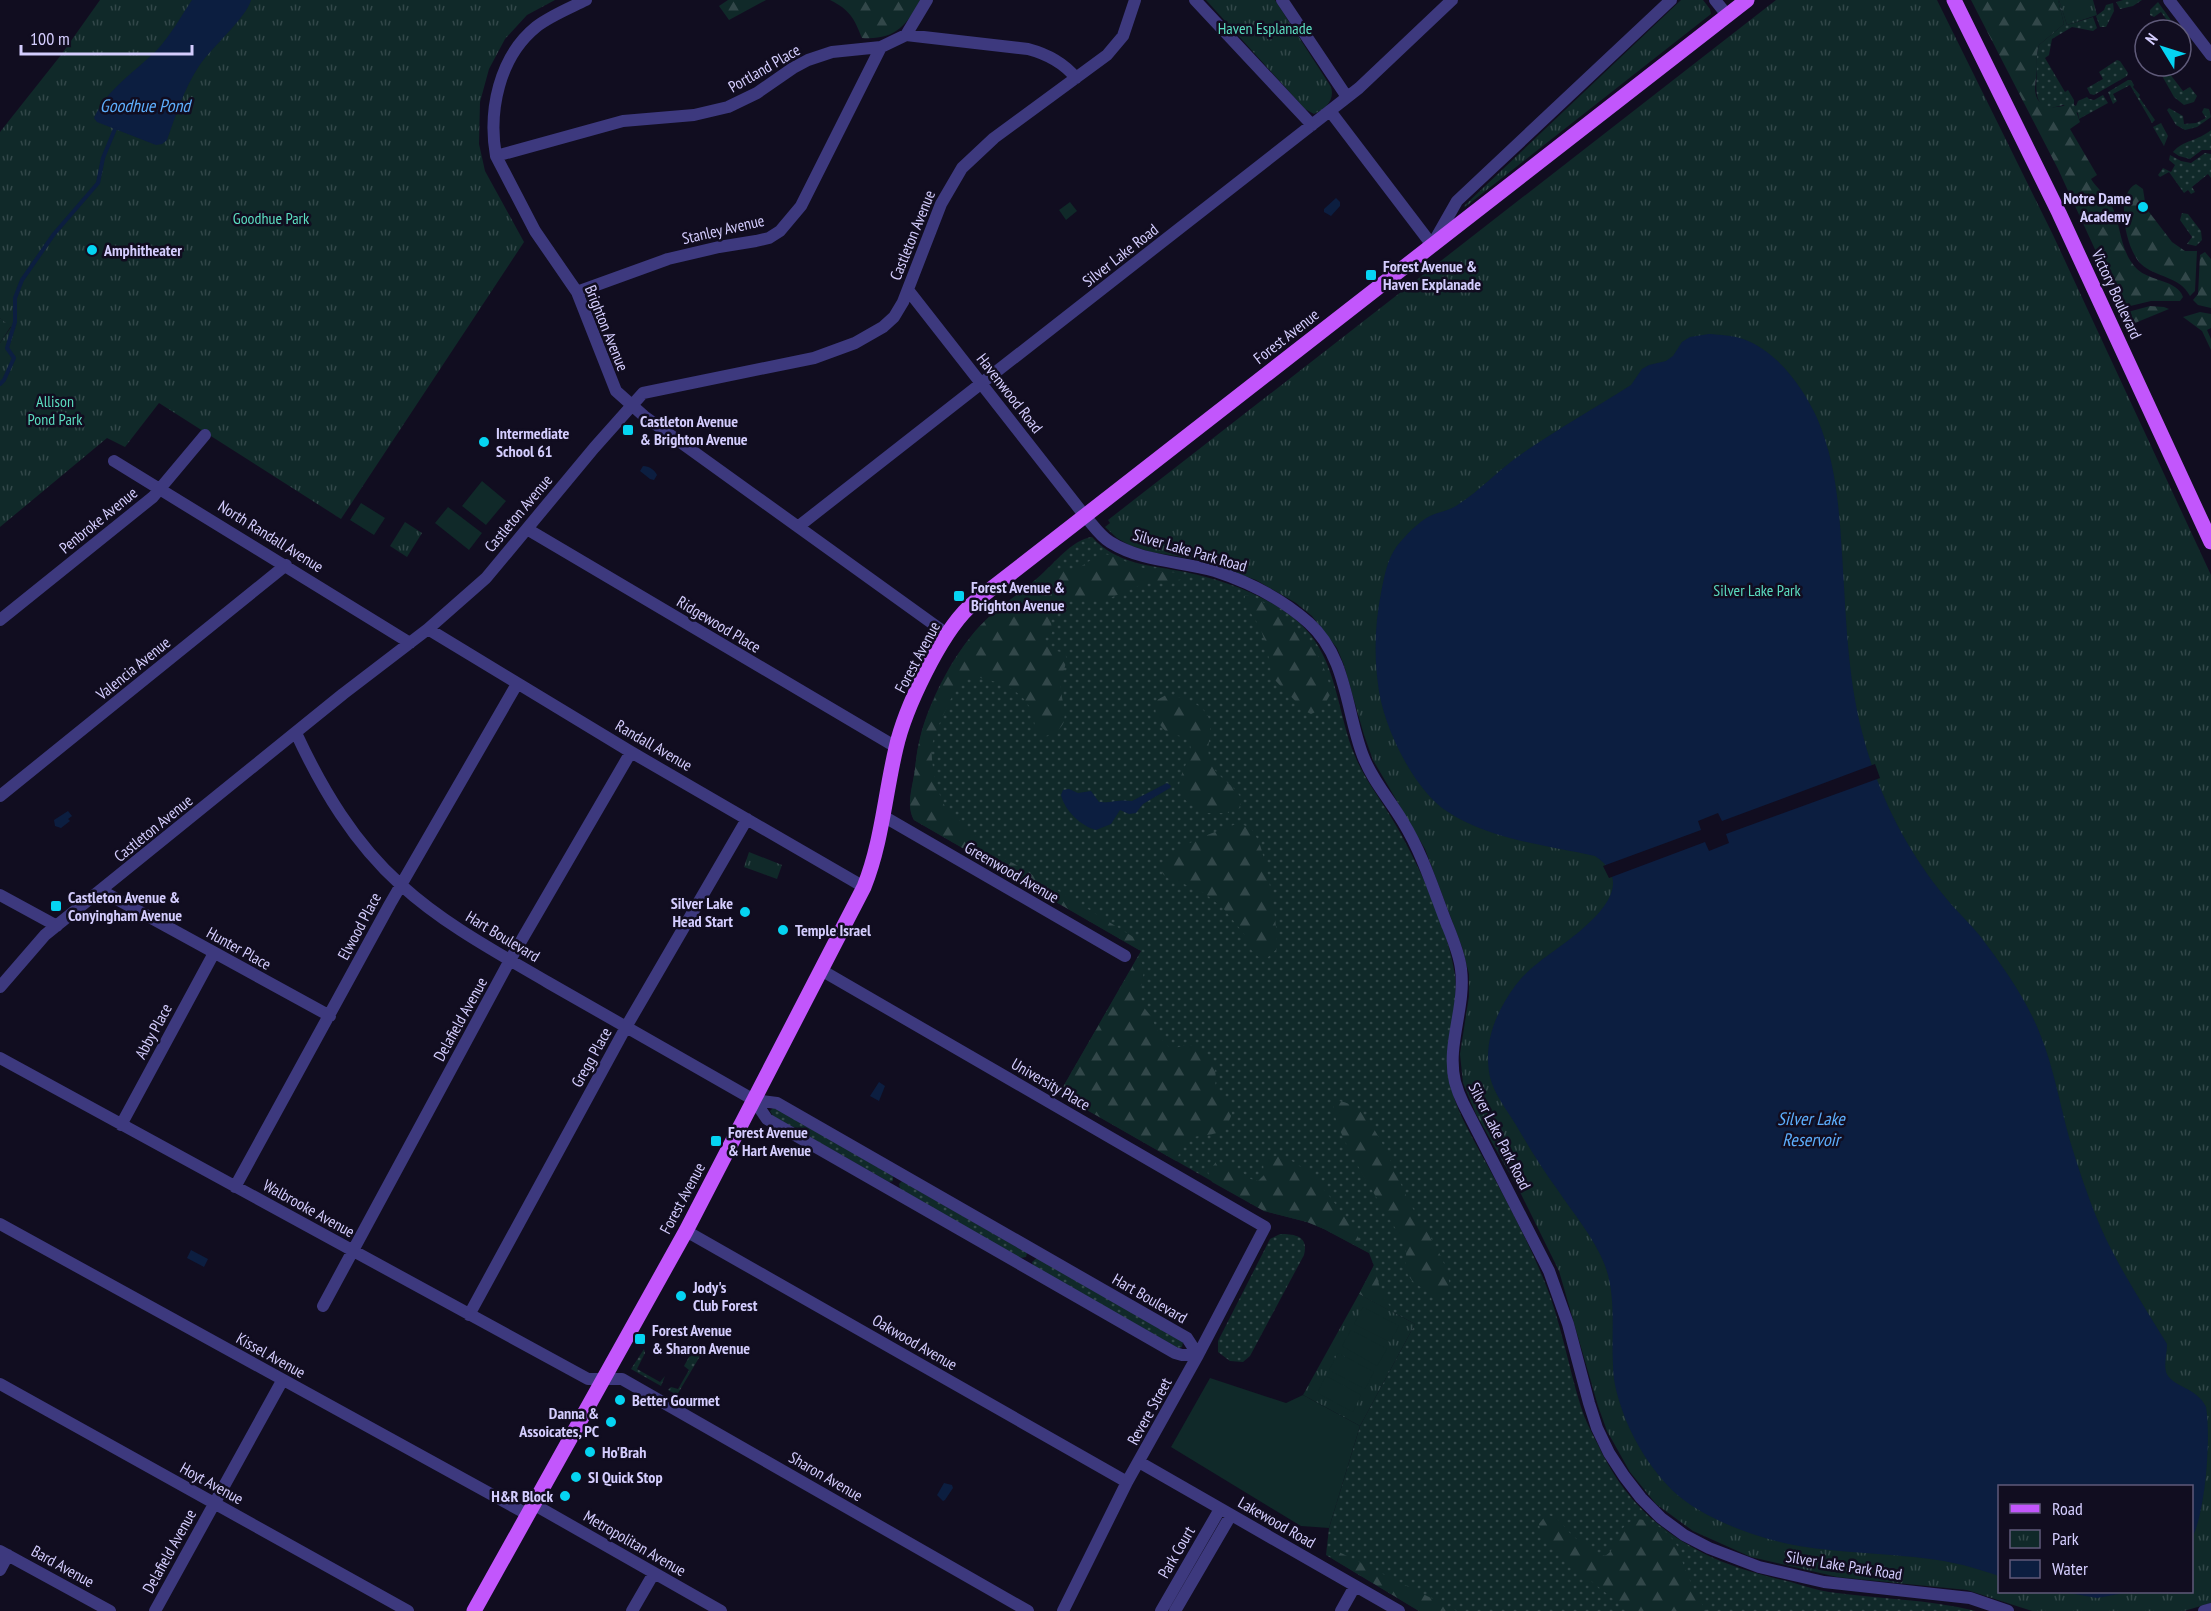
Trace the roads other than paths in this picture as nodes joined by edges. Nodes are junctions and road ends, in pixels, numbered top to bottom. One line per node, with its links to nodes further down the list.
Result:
1 (586, 0): 20 (street, Brighton Avenue)
2 (927, 0): 13 (street)
3 (1135, 0): 16 (street, Castleton Avenue)
4 (1195, 0): 19 (street)
5 (1282, 0): 17 (street)
6 (1452, 0): 17 (street, Silver Lake Road)
7 (1671, 0): 21 (street)
8 (1715, 0): 12 (street)
9 (1747, 0): 12 (main road, Forest Avenue)
10 (1954, 0): 32 (main road, Victory Boulevard)
11 (2169, 0): 15 (street)
12 (1727, 15): 21 (main road, Forest Avenue)
13 (906, 35): 14 (street, Portland Place); 16 (street)
14 (881, 47): 20 (street, Portland Place); 23 (street, Stanley Avenue)
15 (2211, 55)
16 (1076, 78): 22 (street, Castleton Avenue)
17 (1347, 97): 18 (street, Silver Lake Road)
18 (1330, 111): 19 (street, Silver Lake Road); 21 (street)
19 (1312, 125): 24 (street, Silver Lake Road)
20 (496, 156): 23 (street, Brighton Avenue)
21 (1432, 245): 29 (main road, Forest Avenue)
22 (908, 290): 24 (street, Havenwood Road); 25 (street, Castleton Avenue)
23 (577, 292): 25 (street, Brighton Avenue)
24 (982, 383): 29 (street, Havenwood Road); 30 (street, Silver Lake Road)
25 (631, 405): 30 (street, Brighton Avenue); 31 (street, Castleton Avenue)
26 (205, 435): 28 (street, Penbroke Avenue)
27 (114, 460): 28 (street, North Randall Avenue)
28 (160, 488): 33 (street, North Randall Avenue); 34 (street, Penbroke Avenue)
29 (1085, 516): 36 (main road, Forest Avenue); 93 (street, Silver Lake Park Road)
30 (799, 526): 36 (street, Brighton Avenue)
31 (526, 529): 35 (street, Castleton Avenue); 40 (street, Ridgewood Place)
32 (2211, 542)
33 (286, 565): 37 (street, North Randall Avenue); 42 (street, Valencia Avenue)
34 (0, 620)
35 (428, 629): 37 (street, Castleton Avenue); 38 (street, Randall Avenue)
36 (947, 634): 40 (main road, Forest Avenue)
37 (410, 643): 39 (street, Castleton Avenue)
38 (518, 684): 41 (street, Randall Avenue); 45 (street, Elwood Place)
39 (296, 733): 45 (street, Hart Boulevard); 47 (street, Castleton Avenue)
40 (896, 747): 43 (main road, Forest Avenue)
41 (631, 752): 44 (street, Randall Avenue); 52 (street, Delafield Avenue)
42 (0, 796)
43 (883, 816): 46 (main road, Forest Avenue); 51 (street, Greenwood Avenue)
44 (747, 819): 46 (street, Randall Avenue); 56 (street, Gregg Place)
45 (400, 885): 52 (street, Hart Boulevard); 55 (street, Elwood Place)
46 (864, 887): 53 (main road, Forest Avenue)
47 (102, 891): 49 (street, Castleton Avenue); 50 (street, Hunter Place)
48 (0, 895): 49 (street)
49 (57, 926): 54 (street, Castleton Avenue)
50 (214, 953): 55 (street, Hunter Place); 59 (street, Abby Place)
51 (1125, 956)
52 (510, 960): 56 (street, Hart Boulevard); 64 (street, Delafield Avenue)
53 (820, 970): 58 (main road, Forest Avenue); 62 (street, University Place)
54 (0, 987)
55 (330, 1016): 60 (street, Elwood Place)
56 (626, 1027): 58 (street, Hart Boulevard); 66 (street, Gregg Place)
57 (0, 1058): 59 (street, Walbrooke Avenue)
58 (754, 1100): 63 (main road, Forest Avenue); 67 (street, Hart Boulevard); 67 (street, Hart Boulevard)
59 (121, 1125): 60 (street, Walbrooke Avenue)
60 (235, 1187): 64 (street, Walbrooke Avenue)
61 (0, 1224): 69 (street, Kissel Avenue)
62 (1265, 1227): 67 (street, Revere Street)
63 (686, 1231): 68 (main road, Forest Avenue); 72 (street, Oakwood Avenue)
64 (352, 1251): 65 (street, Delafield Avenue); 66 (street, Walbrooke Avenue)
65 (323, 1306)
66 (469, 1315): 68 (street, Walbrooke Avenue)
67 (1198, 1355): 71 (street, Revere Street)
68 (604, 1380): 74 (main road, Forest Avenue); 87 (street, Sharon Avenue)
69 (282, 1381): 73 (street, Delafield Avenue); 74 (street, Kissel Avenue)
70 (0, 1384): 73 (street, Hoyt Avenue)
71 (1139, 1462): 72 (street, Revere Street); 75 (street, Lakewood Road)
72 (1127, 1482): 88 (street, Revere Street)
73 (214, 1503): 82 (street, Delafield Avenue); 83 (street, Hoyt Avenue)
74 (530, 1509): 78 (street, Metropolitan Avenue); 84 (main road, Forest Avenue)
75 (1226, 1512): 79 (street, Lakewood Road); 89 (street, Park Court); 90 (street, Park Court)
76 (4, 1553): 77 (street); 81 (street, Bard Avenue)
77 (0, 1570)
78 (654, 1573): 85 (street); 86 (street, Metropolitan Avenue)
79 (1355, 1586): 91 (street); 92 (street, Lakewood Road)
80 (2211, 1609): 94 (street)
81 (110, 1611)
82 (155, 1611)
83 (408, 1611)
84 (474, 1611)
85 (632, 1611)
86 (721, 1611)
87 (1028, 1611)
88 (1064, 1611)
89 (1161, 1611)
90 (1175, 1611)
91 (1341, 1611)
92 (1399, 1611)
93 (2008, 1611)
94 (2204, 1611)

